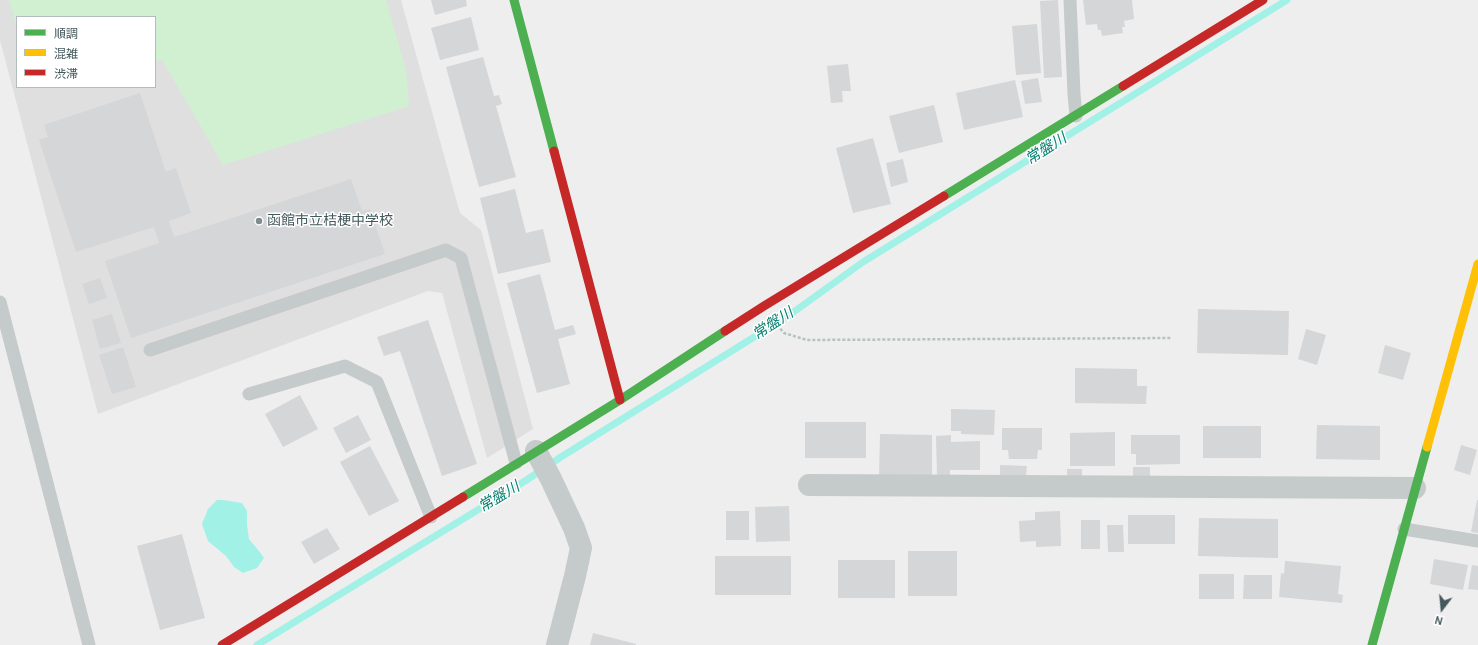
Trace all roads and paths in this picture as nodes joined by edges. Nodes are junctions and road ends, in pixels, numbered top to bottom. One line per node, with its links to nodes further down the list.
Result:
1 (514, 0): 11 (street)
2 (1070, 0): 4 (lane)
3 (1263, 0): 4 (street)
4 (1076, 116): 11 (street)
5 (1477, 271): 15 (street)
6 (0, 302): 19 (lane)
7 (784, 333): 8 (path)
8 (1172, 338)
9 (150, 350): 13 (lane)
10 (249, 394): 16 (lane)
11 (620, 400): 12 (street)
12 (538, 456): 13 (street); 21 (street)
13 (516, 463): 16 (street)
14 (809, 485): 15 (street)
15 (1415, 488): 17 (street)
16 (431, 517): 20 (street)
17 (1404, 528): 18 (lane); 22 (street)
18 (1478, 541)
19 (89, 645)
20 (222, 645)
21 (557, 645)
22 (1372, 645)

